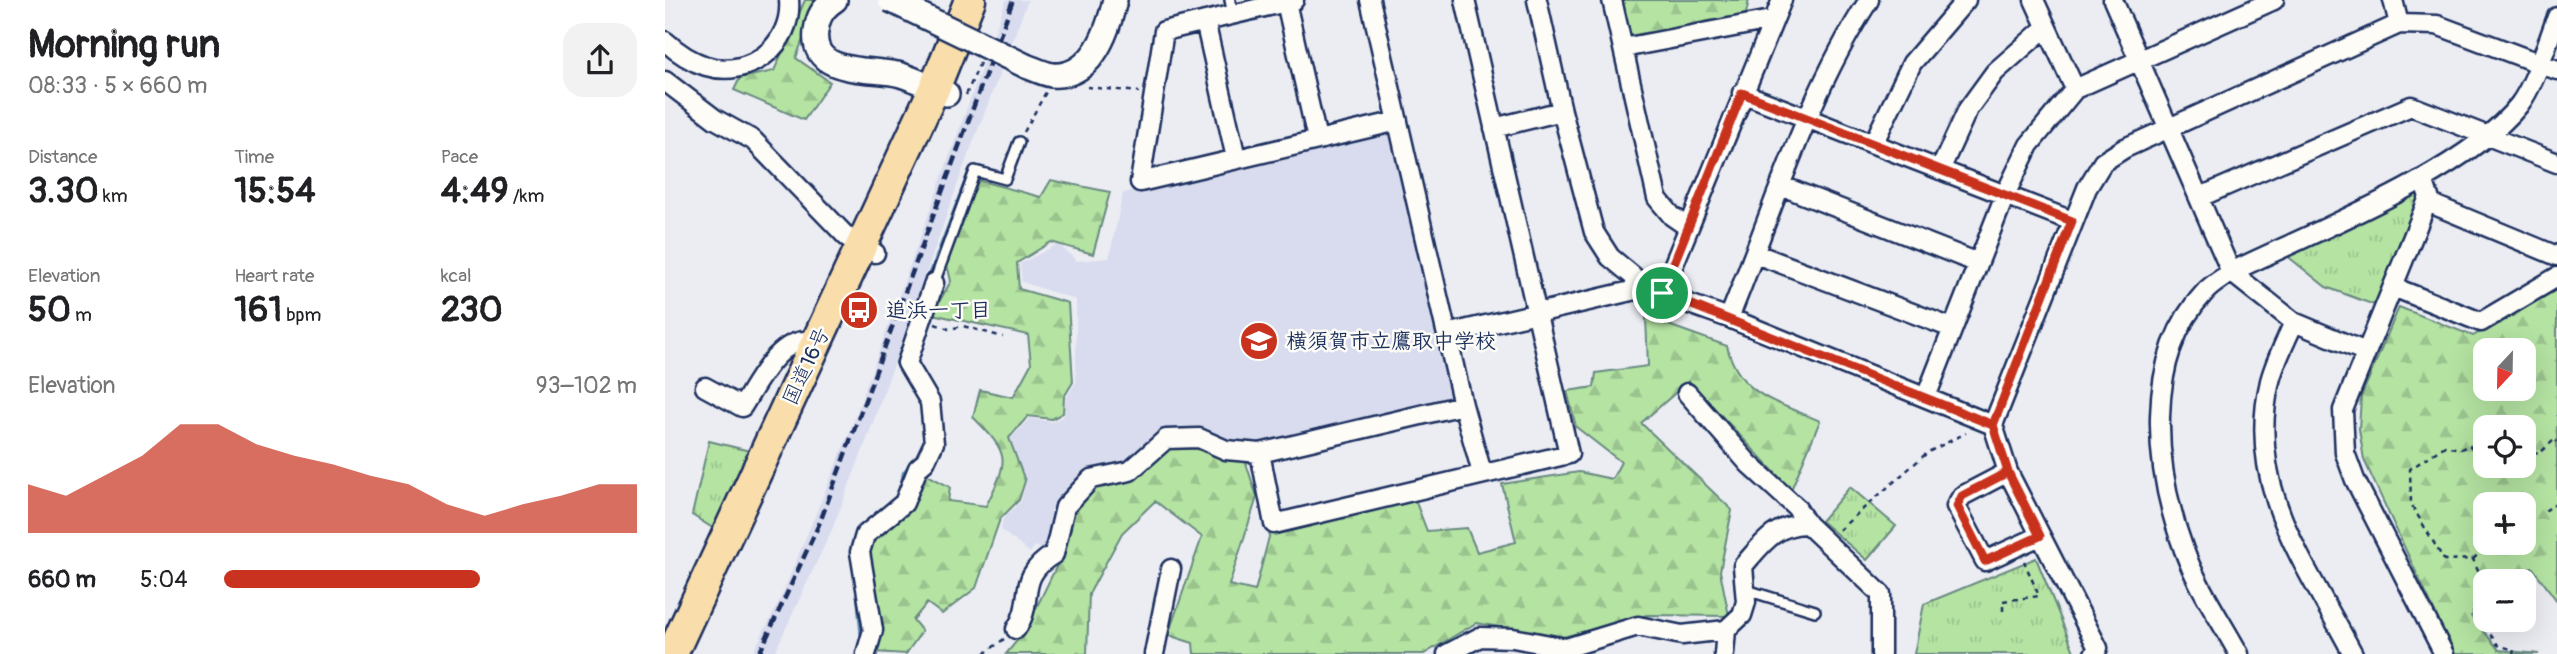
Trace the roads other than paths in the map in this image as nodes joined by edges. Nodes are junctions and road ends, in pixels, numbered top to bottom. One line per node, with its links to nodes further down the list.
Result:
1 (789, 0): 25 (street)
2 (835, 0): 32 (street)
3 (890, 0): 6 (street, bridge)
4 (970, 0): 32 (highway, 国道16号)
5 (985, 0): 32 (highway, 国道16号)
6 (1115, 0)
7 (1370, 0): 36 (street)
8 (1465, 0): 38 (street)
9 (1537, 0): 34 (street)
10 (1612, 0): 26 (street)
11 (1782, 0): 21 (street)
12 (1869, 0): 35 (street)
13 (1966, 0): 42 (street)
14 (2034, 0): 24 (street)
15 (2113, 0): 27 (street)
16 (2274, 0): 27 (street)
17 (2393, 0): 23 (street)
18 (1290, 1): 19 (street); 40 (street)
19 (1232, 7): 22 (street)
20 (2557, 17): 28 (street)
21 (1771, 20): 26 (street); 33 (street)
22 (1205, 21): 43 (street); 43 (street)
23 (2399, 24): 28 (street); 37 (street)
24 (2046, 27): 31 (street); 45 (street)
25 (665, 41)
26 (1623, 48): 52 (street)
27 (2138, 59): 31 (street); 37 (street)
28 (2539, 63): 29 (street); 39 (street)
29 (2557, 70)
30 (665, 81): 53 (street)
31 (2075, 89): 48 (street)
32 (949, 93): 53 (highway, 国道16号)
33 (1742, 93): 35 (street); 52 (street)
34 (1562, 111): 38 (street); 61 (street)
35 (1807, 119): 42 (street); 47 (street)
36 (1398, 121): 40 (street); 67 (street)
37 (2169, 125): 49 (street); 51 (street)
38 (1494, 128): 63 (street)
39 (2488, 135): 44 (street); 46 (street); 49 (street)
40 (1317, 139): 43 (street)
41 (1019, 142): 59 (lane)
42 (1873, 144): 45 (street)
43 (1236, 158)
44 (2557, 163)
45 (1940, 170): 48 (street)
46 (2423, 178): 50 (street); 57 (street)
47 (1782, 186): 54 (street); 56 (street)
48 (2005, 195): 51 (street); 56 (street)
49 (2200, 197): 57 (street)
50 (2427, 202): 55 (street); 60 (street)
51 (2072, 221): 74 (street)
52 (1688, 227): 62 (street)
53 (868, 250): 68 (highway, 国道16号); 88 (highway, 国道16号)
54 (1756, 254): 64 (street); 66 (street)
55 (2557, 256)
56 (1978, 263): 66 (street)
57 (2231, 272): 65 (street); 96 (street)
58 (2557, 277): 60 (street)
59 (935, 283): 89 (street)
60 (2393, 287): 69 (street)
61 (1639, 289): 62 (street); 63 (street)
62 (1662, 293): 64 (street)
63 (1536, 313): 67 (street); 77 (street)
64 (1729, 318): 72 (street)
65 (2294, 322): 69 (street); 97 (street)
66 (1952, 328): 72 (street)
67 (1447, 334): 73 (street)
68 (816, 343): 70 (street); 87 (highway, 国道16号)
69 (2366, 352): 98 (street)
70 (705, 387)
71 (1687, 393): 78 (street)
72 (1926, 397): 74 (street)
73 (1463, 405): 75 (street); 77 (street)
74 (1993, 425): 76 (street)
75 (1259, 453): 77 (street); 83 (street)
76 (2008, 472): 79 (street); 79 (street)
77 (1482, 473)
78 (1807, 524): 81 (street); 94 (street)
79 (2040, 536): 95 (street)
80 (1171, 569): 90 (street)
81 (1743, 589): 82 (lane); 84 (street)
82 (1815, 611)
83 (1016, 629)
84 (1726, 630): 86 (street); 93 (street)
85 (1480, 637): 86 (street); 91 (street); 92 (street)
86 (1582, 650)
87 (672, 654)
88 (690, 654)
89 (866, 654)
90 (1154, 654)
91 (1447, 654)
92 (1490, 654)
93 (1724, 654)
94 (1881, 654)
95 (2094, 654)
96 (2239, 654)
97 (2353, 654)
98 (2444, 654)

